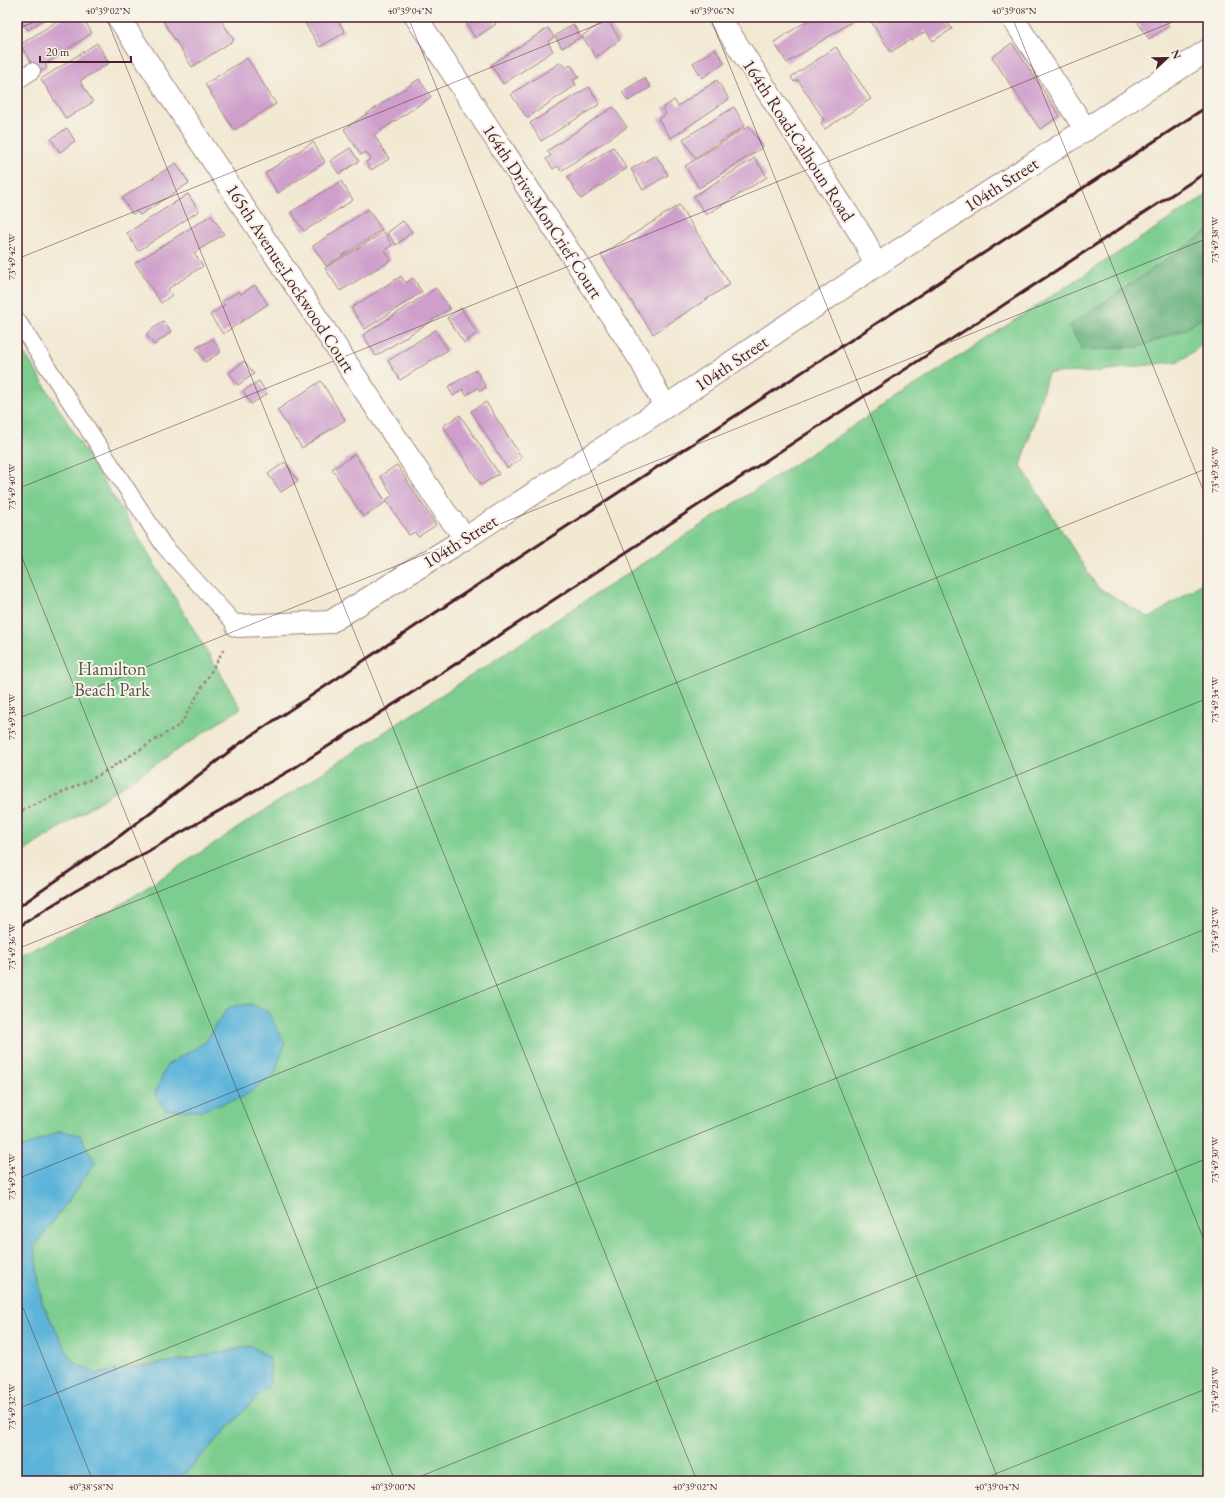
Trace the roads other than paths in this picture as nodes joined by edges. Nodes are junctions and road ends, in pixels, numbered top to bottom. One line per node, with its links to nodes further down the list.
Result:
1 (118, 17): 12 (street, 165th Avenue;Lockwood Court)
2 (416, 17): 11 (street, 164th Drive;MonCrief Court)
3 (719, 17): 9 (street, 164th Road;Calhoun Road)
4 (1012, 17): 8 (street)
5 (1208, 50): 8 (street, 104th Street)
6 (32, 71): 7 (lane)
7 (17, 81)
8 (1086, 130): 9 (street, 104th Street)
9 (875, 266): 11 (street, 104th Street)
10 (17, 320): 13 (lane)
11 (665, 407): 12 (street, 104th Street)
12 (466, 538): 13 (street, 104th Street)
13 (237, 626)

